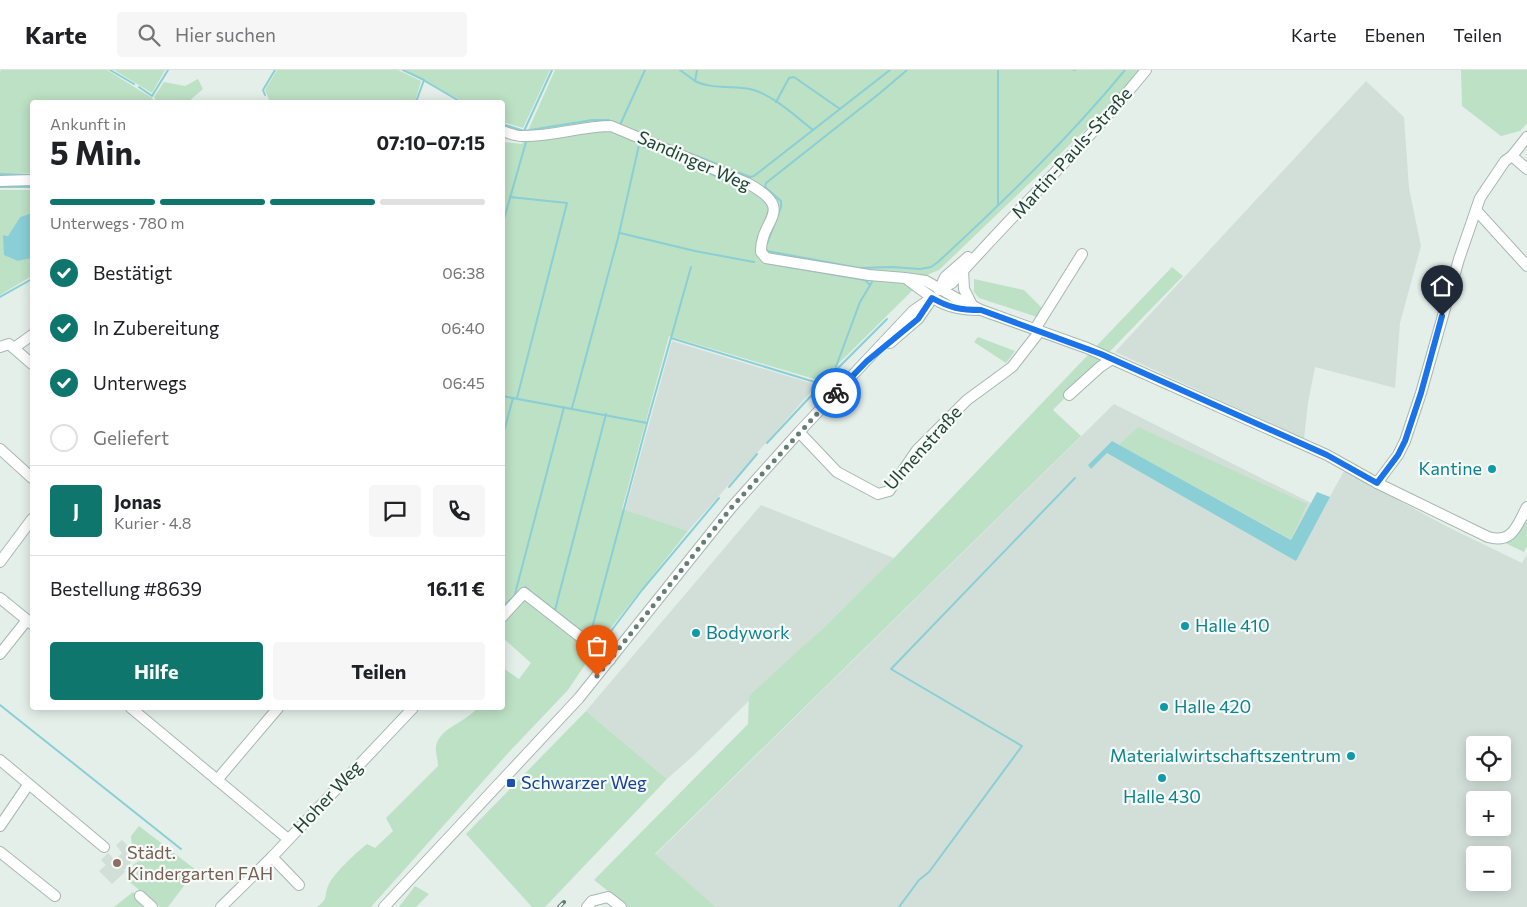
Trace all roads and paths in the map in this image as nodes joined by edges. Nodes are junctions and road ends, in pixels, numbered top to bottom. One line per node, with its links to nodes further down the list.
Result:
1 (1146, 70): 9 (street, Martin-Pauls-Straße)
2 (505, 132): 13 (street, Sandinger Weg)
3 (1527, 137): 4 (street)
4 (1512, 156): 5 (street); 8 (street)
5 (1527, 169)
6 (30, 180): 7 (street)
7 (0, 181)
8 (1476, 210): 11 (street); 26 (street)
9 (996, 234): 12 (street, Martin-Pauls-Straße); 14 (street, Martin-Pauls-Straße)
10 (1082, 254): 17 (street, Ulmenstraße)
11 (1527, 266)
12 (963, 270): 14 (street, Martin-Pauls-Straße); 16 (street)
13 (905, 278): 14 (street, Sandinger Weg); 15 (street)
14 (940, 289): 15 (street, Martin-Pauls-Straße); 16 (street, Sandinger Weg)
15 (932, 298): 16 (street); 23 (street, Martin-Pauls-Straße)
16 (977, 308): 17 (street)
17 (1038, 330): 20 (street); 23 (street, Ulmenstraße)
18 (30, 336): 19 (street)
19 (7, 346): 21 (street)
20 (1112, 359): 22 (street); 26 (street)
21 (30, 363)
22 (1069, 395)
23 (799, 432): 34 (street, Martin-Pauls-Straße)
24 (0, 449): 25 (street)
25 (30, 476)
26 (1377, 483): 27 (street)
27 (1527, 507)
28 (30, 521): 29 (street)
29 (1, 557)
30 (0, 598): 32 (street)
31 (505, 614): 34 (street)
32 (30, 622): 33 (street)
33 (0, 654)
34 (610, 660): 51 (street, Martin-Pauls-Straße)
35 (134, 710): 39 (street)
36 (276, 710): 39 (street)
37 (411, 710): 42 (street, Hoher Weg)
38 (0, 760): 40 (street)
39 (218, 780): 42 (street)
40 (28, 785): 41 (street); 43 (street)
41 (0, 826)
42 (288, 839): 45 (street, Hoher Weg)
43 (104, 847)
44 (2, 857): 47 (street)
45 (272, 857): 46 (street); 50 (street, Hoher Weg)
46 (299, 885)
47 (55, 896)
48 (140, 896): 49 (street)
49 (152, 907)
50 (221, 907)
51 (384, 907)
52 (587, 907): 53 (street)
53 (621, 907)

